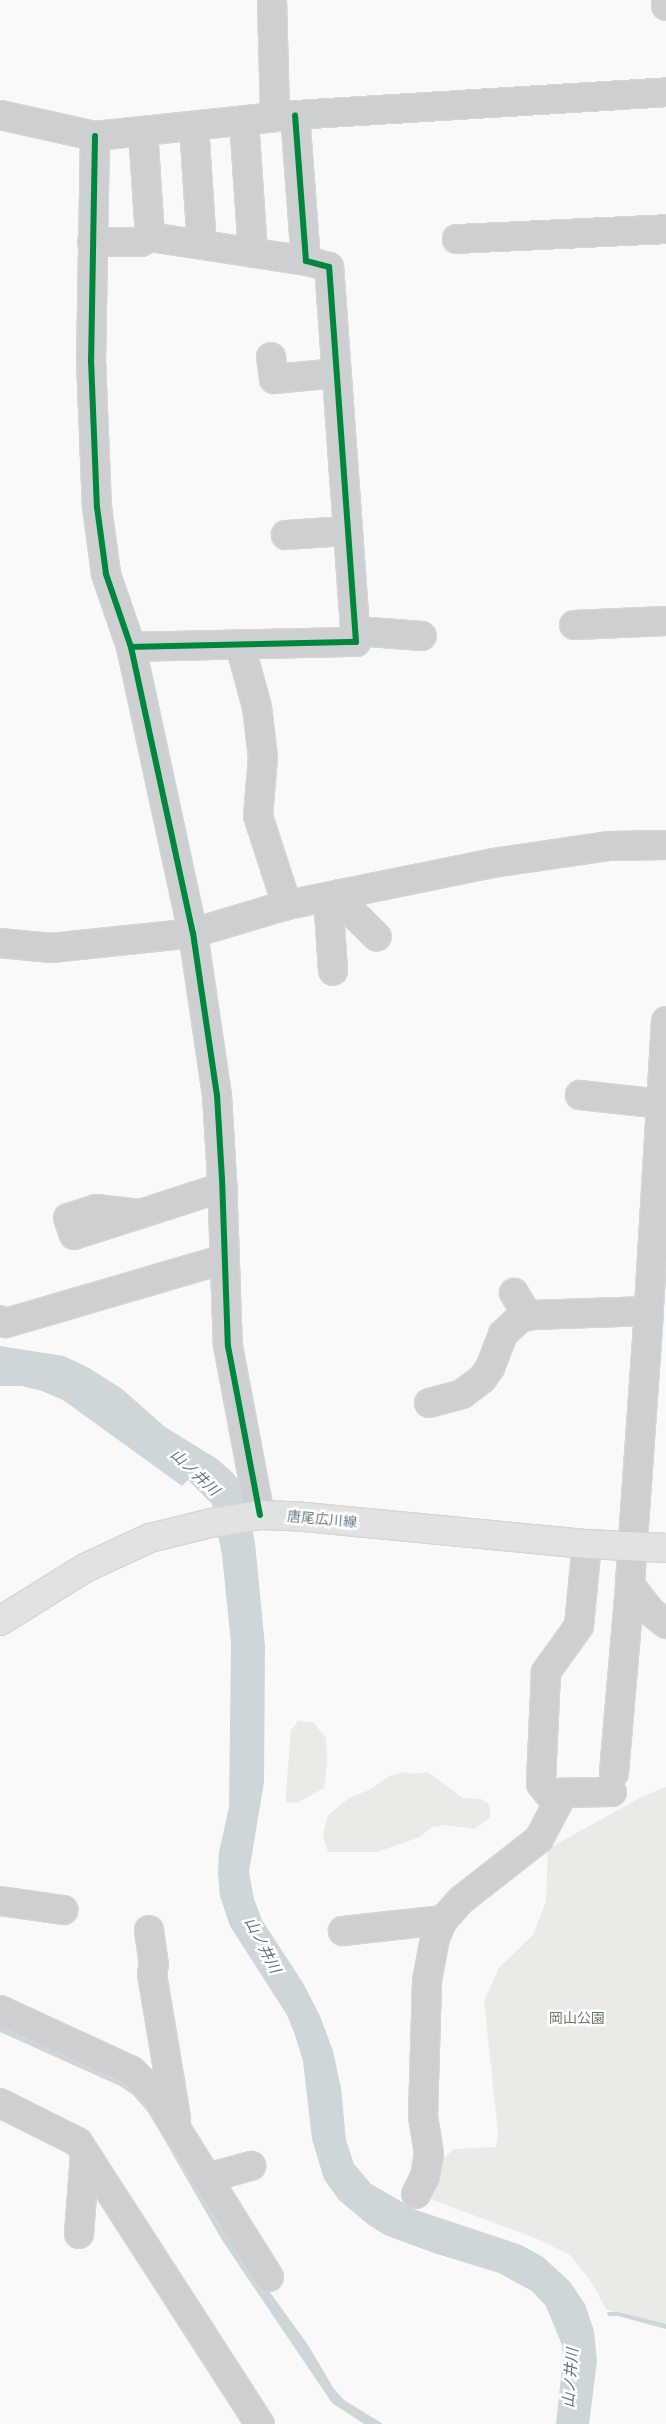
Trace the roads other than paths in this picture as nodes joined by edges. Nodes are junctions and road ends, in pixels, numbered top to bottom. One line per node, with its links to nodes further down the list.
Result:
1 (272, 0): 6 (street)
2 (666, 0): 3 (street)
3 (666, 6)
4 (666, 92): 6 (street)
5 (0, 115): 10 (street)
6 (285, 116): 7 (street); 17 (street)
7 (244, 120): 8 (street); 16 (street)
8 (194, 126): 9 (street); 15 (street)
9 (143, 131): 10 (street); 12 (street)
10 (95, 136): 14 (street)
11 (666, 229): 13 (street)
12 (150, 237): 14 (street); 15 (street)
13 (457, 239)
14 (92, 242): 27 (street)
15 (202, 245): 16 (street)
16 (253, 252): 17 (street)
17 (306, 261): 19 (street)
18 (271, 357): 19 (street)
19 (337, 373): 20 (street)
20 (348, 531): 21 (street); 24 (street)
21 (286, 535)
22 (666, 621): 23 (street)
23 (574, 625)
24 (356, 631): 25 (street); 26 (street)
25 (422, 636)
26 (240, 646): 27 (street); 30 (street)
27 (131, 647): 31 (street)
28 (666, 845): 29 (street)
29 (334, 896): 30 (street); 32 (street); 34 (street)
30 (287, 905): 31 (street)
31 (193, 933): 33 (street); 39 (street)
32 (377, 937)
33 (0, 943)
34 (333, 971)
35 (666, 1021): 36 (street)
36 (666, 1032): 38 (street)
37 (580, 1095): 38 (street)
38 (661, 1104): 41 (street)
39 (223, 1187): 40 (street); 42 (street)
40 (140, 1214)
41 (659, 1252): 44 (street)
42 (225, 1259): 46 (street); 49 (street)
43 (514, 1293): 45 (street)
44 (649, 1311): 45 (street); 47 (street)
45 (528, 1316): 48 (street)
46 (0, 1320)
47 (656, 1351): 51 (street)
48 (429, 1403)
49 (257, 1515): 50 (main road, 唐尾広川線); 54 (main road, 唐尾広川線)
50 (587, 1544): 51 (main road, 唐尾広川線); 56 (street)
51 (632, 1546): 52 (main road, 唐尾広川線); 53 (street)
52 (666, 1548)
53 (630, 1585): 55 (street); 56 (street)
54 (0, 1620)
55 (666, 1624)
56 (563, 1793): 59 (street)
57 (0, 1900): 58 (street)
58 (63, 1910)
59 (444, 1920): 61 (street); 68 (street)
60 (149, 1930): 64 (street)
61 (343, 1931)
62 (0, 2010): 64 (street)
63 (0, 2104): 65 (street)
64 (179, 2133): 67 (street)
65 (85, 2154): 69 (street); 71 (street)
66 (251, 2166): 67 (street)
67 (207, 2178): 70 (street)
68 (416, 2194)
69 (79, 2234)
70 (269, 2277)
71 (260, 2424)

